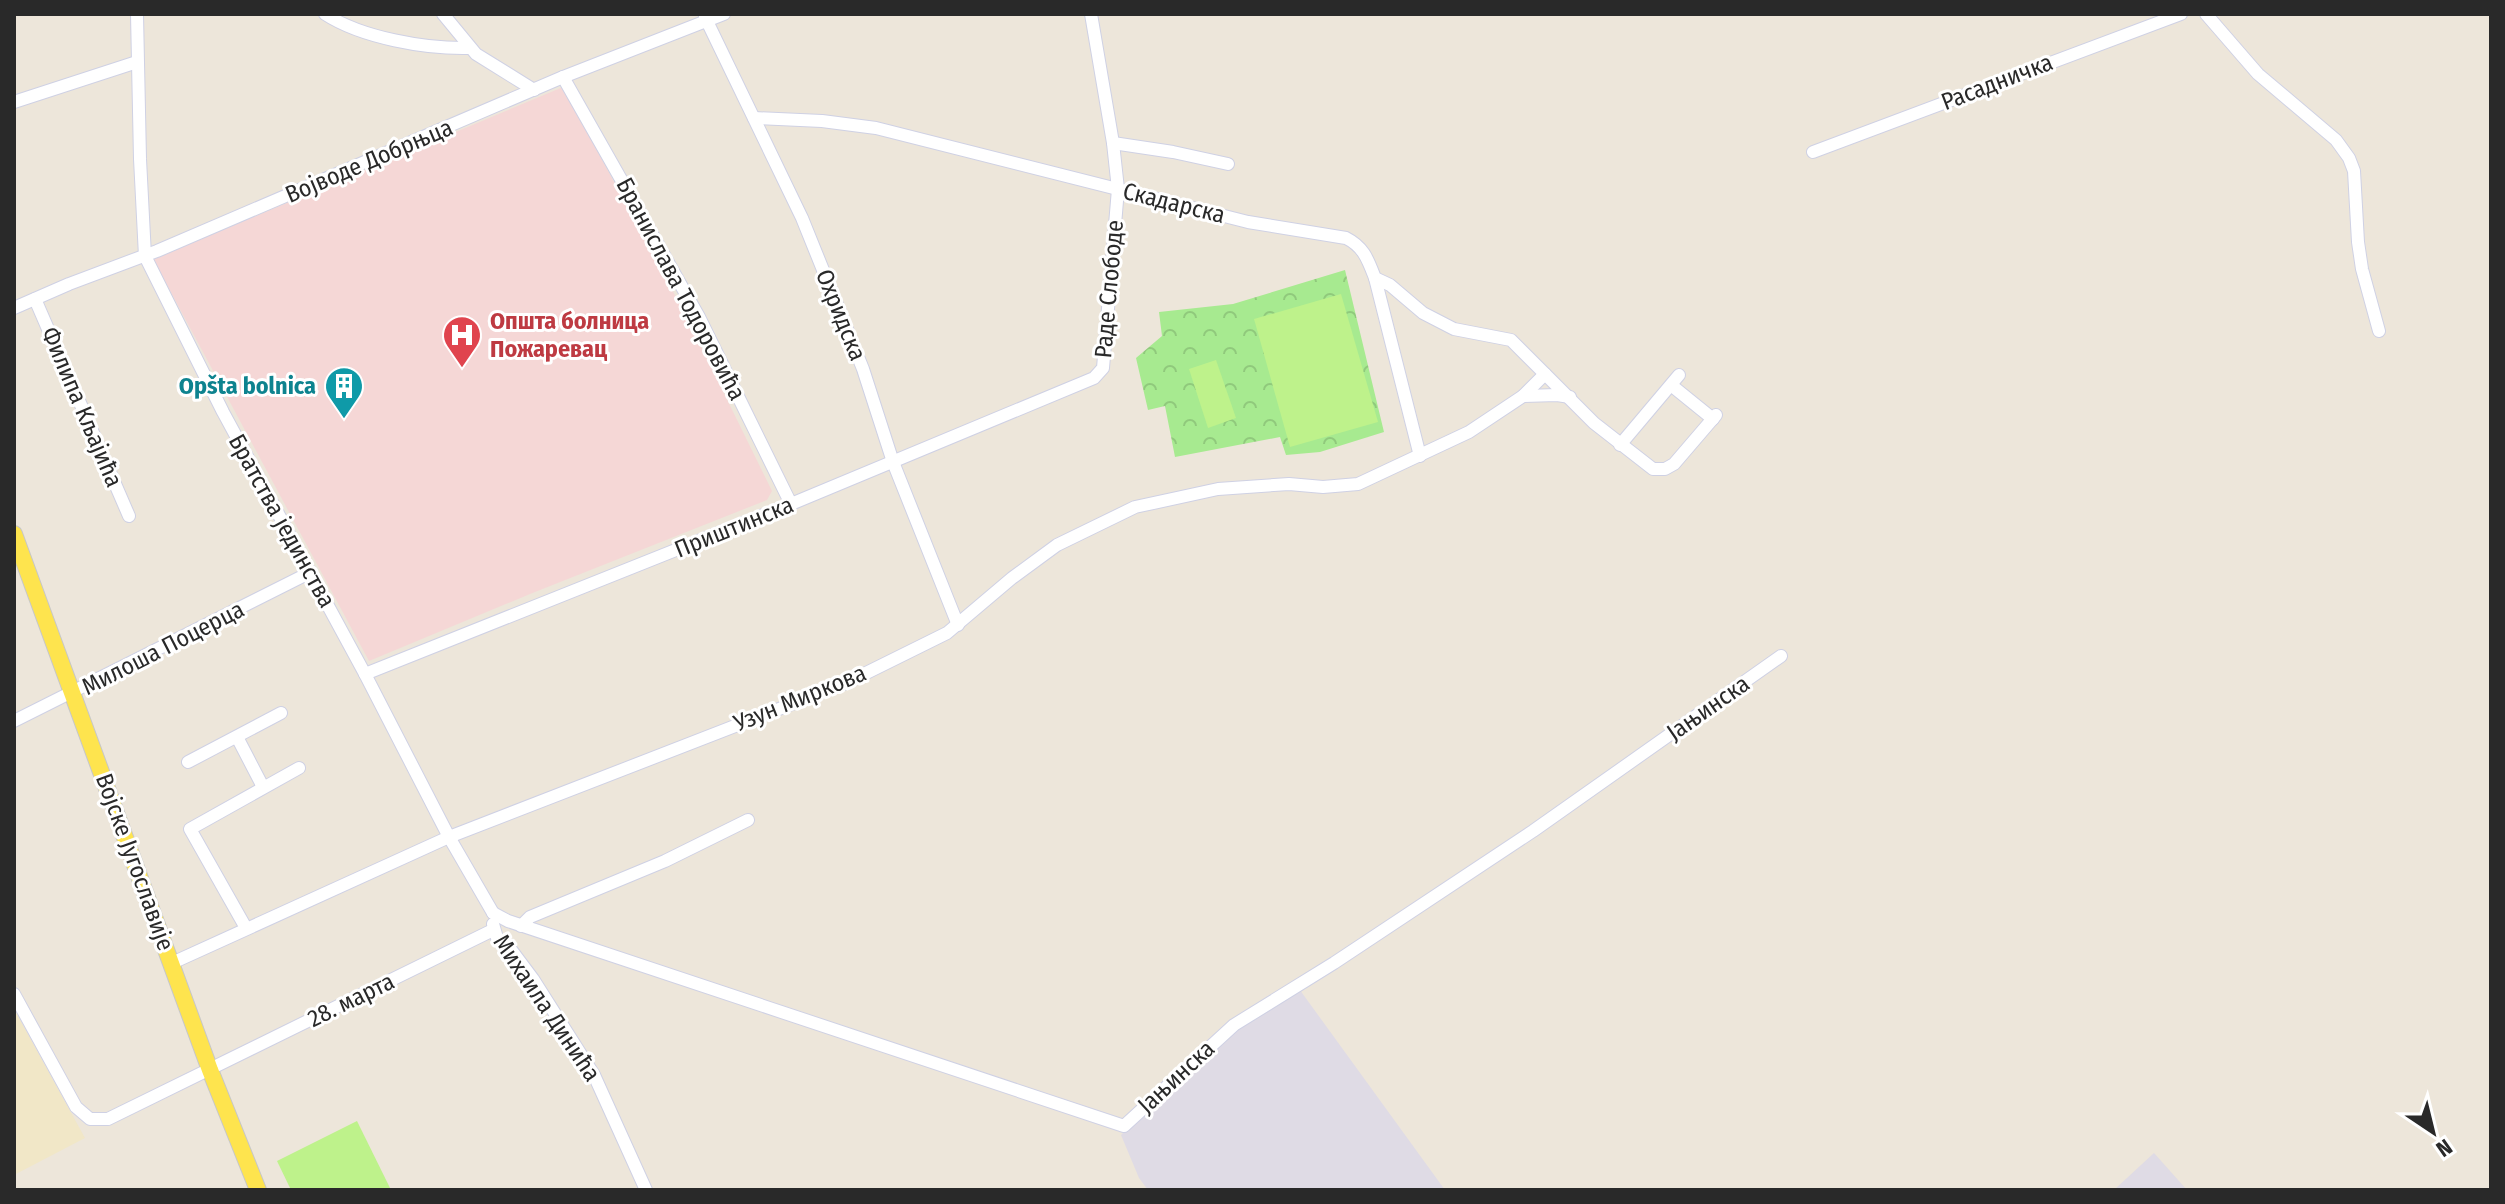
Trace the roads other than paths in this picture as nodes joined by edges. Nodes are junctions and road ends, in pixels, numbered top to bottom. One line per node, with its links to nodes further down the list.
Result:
1 (137, 14): 10 (street, Братства јединства)
2 (325, 14): 9 (street)
3 (443, 14): 9 (street)
4 (724, 14): 8 (street, Војводе Добрњца)
5 (1091, 14): 15 (street, Раде Слободе)
6 (2181, 14): 16 (street, Расадничка)
7 (2206, 14): 23 (street)
8 (705, 18): 11 (street, Војводе Добрњца); 14 (street, Охридска)
9 (469, 48): 12 (street)
10 (137, 62): 13 (street); 19 (street, Братства јединства)
11 (563, 77): 12 (street, Војводе Добрњца); 31 (street, Бранислава Тодоровића)
12 (534, 90): 19 (street, Војводе Добрњца)
13 (14, 102)
14 (754, 118): 18 (street, Скадарска); 30 (street, Охридска)
15 (1113, 143): 17 (street); 18 (street, Раде Слободе)
16 (1813, 152)
17 (1228, 164)
18 (1118, 189): 20 (street, Скадарска); 24 (street, Раде Слободе)
19 (145, 256): 21 (street, Војводе Добрњца); 34 (street, Братства јединства)
20 (1375, 278): 25 (street, Скадарска); 29 (street)
21 (35, 299): 22 (street, Војводе Добрњца); 32 (street, Филипа Кљајића)
22 (14, 308)
23 (2379, 331)
24 (1100, 373): 30 (street, Приштинска)
25 (1545, 374): 26 (street, Узун Миркова); 27 (street, Скадарска)
26 (1523, 396): 27 (street); 29 (street, Узун Миркова)
27 (1570, 397): 28 (street, Скадарска)
28 (1620, 445): 28 (street, Скадарска)
29 (1420, 456): 35 (street, Узун Миркова)
30 (893, 462): 31 (street, Приштинска); 35 (street, Охридска)
31 (791, 504): 37 (street, Приштинска)
32 (129, 516)
33 (14, 534): 38 (main road, Војске Југославије)
34 (311, 572): 37 (street, Братства јединства); 38 (street, Милоша Поцерца)
35 (958, 625): 46 (street, Узун Миркова)
36 (1781, 656): 48 (street, Јањинска)
37 (365, 674): 46 (street, Братства јединства)
38 (73, 693): 40 (street, Милоша Поцерца); 51 (main road, Војске Југославије)
39 (281, 713): 41 (street)
40 (14, 721)
41 (237, 737): 42 (street); 44 (street)
42 (188, 762)
43 (299, 768): 44 (street)
44 (263, 787): 49 (street)
45 (748, 820): 48 (street)
46 (449, 837): 47 (street, Братства јединства); 49 (street, Узун Миркова)
47 (493, 913): 48 (street, Јањинска); 50 (street, Михаила Динића)
48 (521, 926)
49 (246, 928): 51 (street, Узун Миркова)
50 (493, 930): 53 (street, 28. марта); 55 (street, Михаила Динића)
51 (172, 963): 53 (main road, Војске Југославије)
52 (14, 994): 53 (street, 28. марта)
53 (210, 1070): 54 (main road, Војске Југославије)
54 (258, 1190)
55 (646, 1190)

